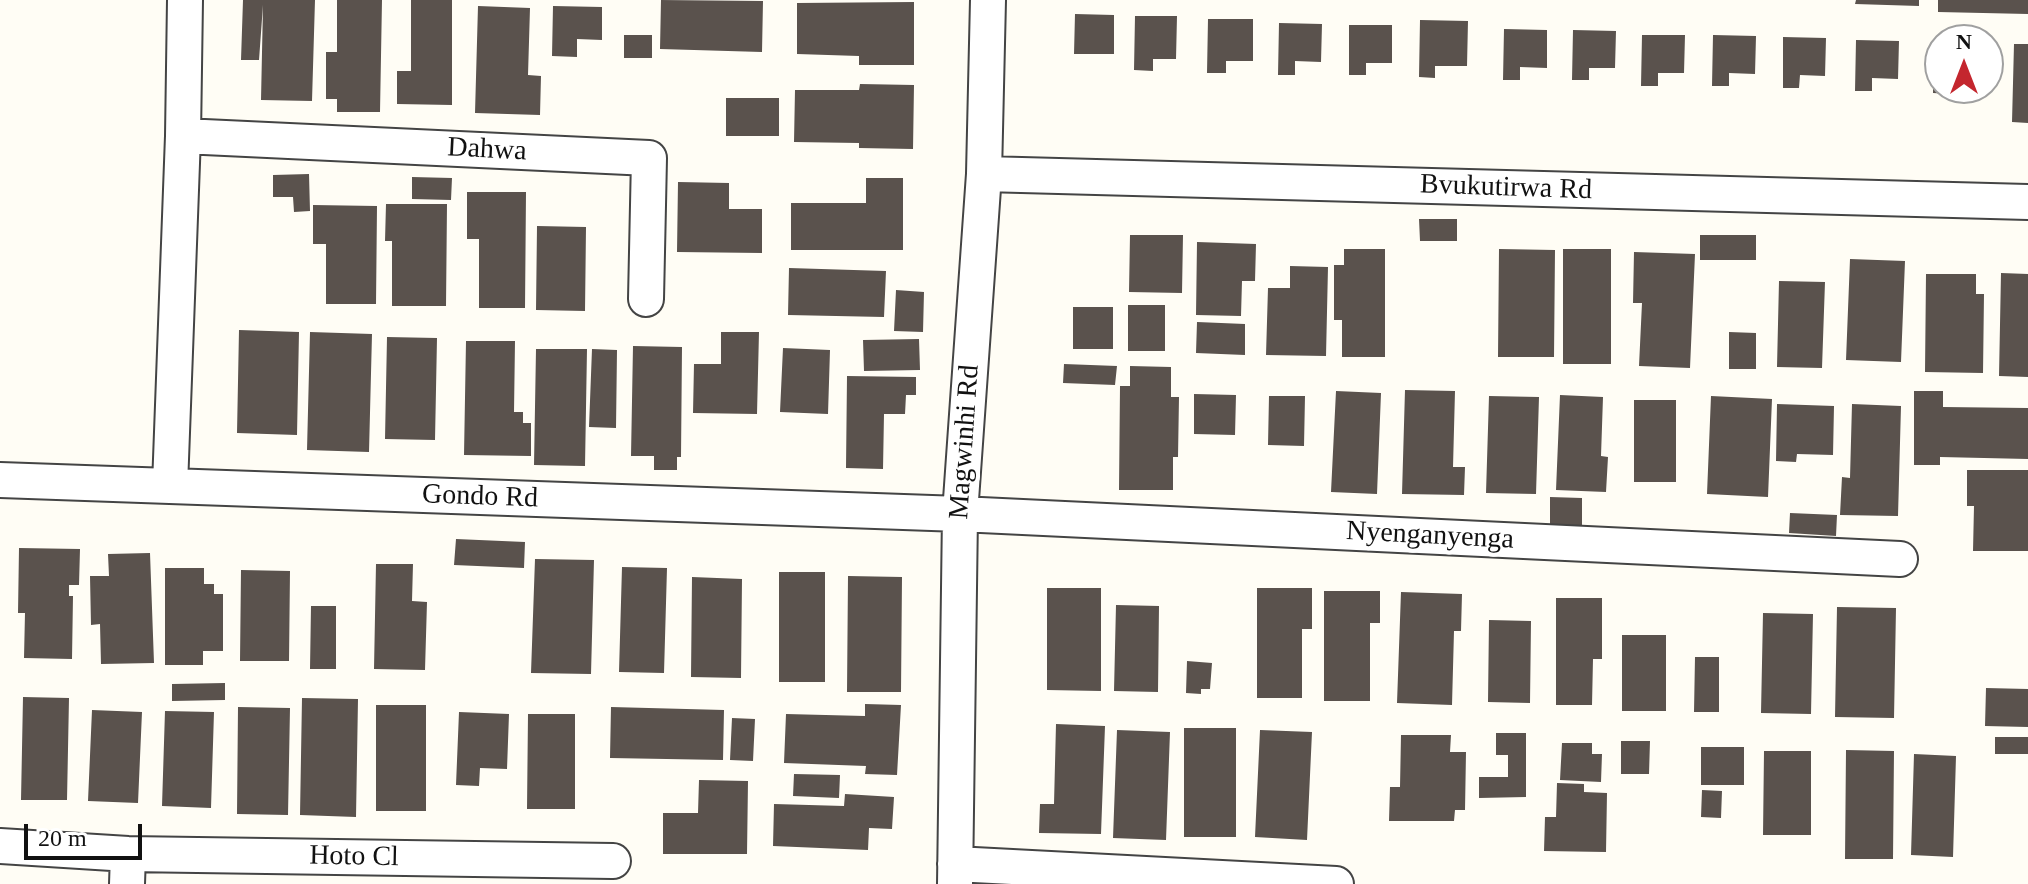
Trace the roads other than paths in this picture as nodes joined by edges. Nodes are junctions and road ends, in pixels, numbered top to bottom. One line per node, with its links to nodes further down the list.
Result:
1 (185, 0): 3 (street)
2 (988, 0): 4 (street, Magwinhi Rd)
3 (183, 136): 6 (street, Dahwa); 8 (street)
4 (984, 174): 5 (street, Bvukutirwa Rd); 9 (street, Magwinhi Rd)
5 (2028, 202)
6 (646, 299)
7 (0, 480): 8 (street, Gondo Rd)
8 (170, 486): 9 (street, Gondo Rd)
9 (960, 514): 10 (street, Nyenganyenga); 14 (street, Magwinhi Rd)
10 (1900, 559)
11 (0, 846): 13 (street, Hoto Cl)
12 (613, 861): 13 (street, Hoto Cl)
13 (127, 869)
14 (955, 874): 15 (street)
15 (1336, 884)

